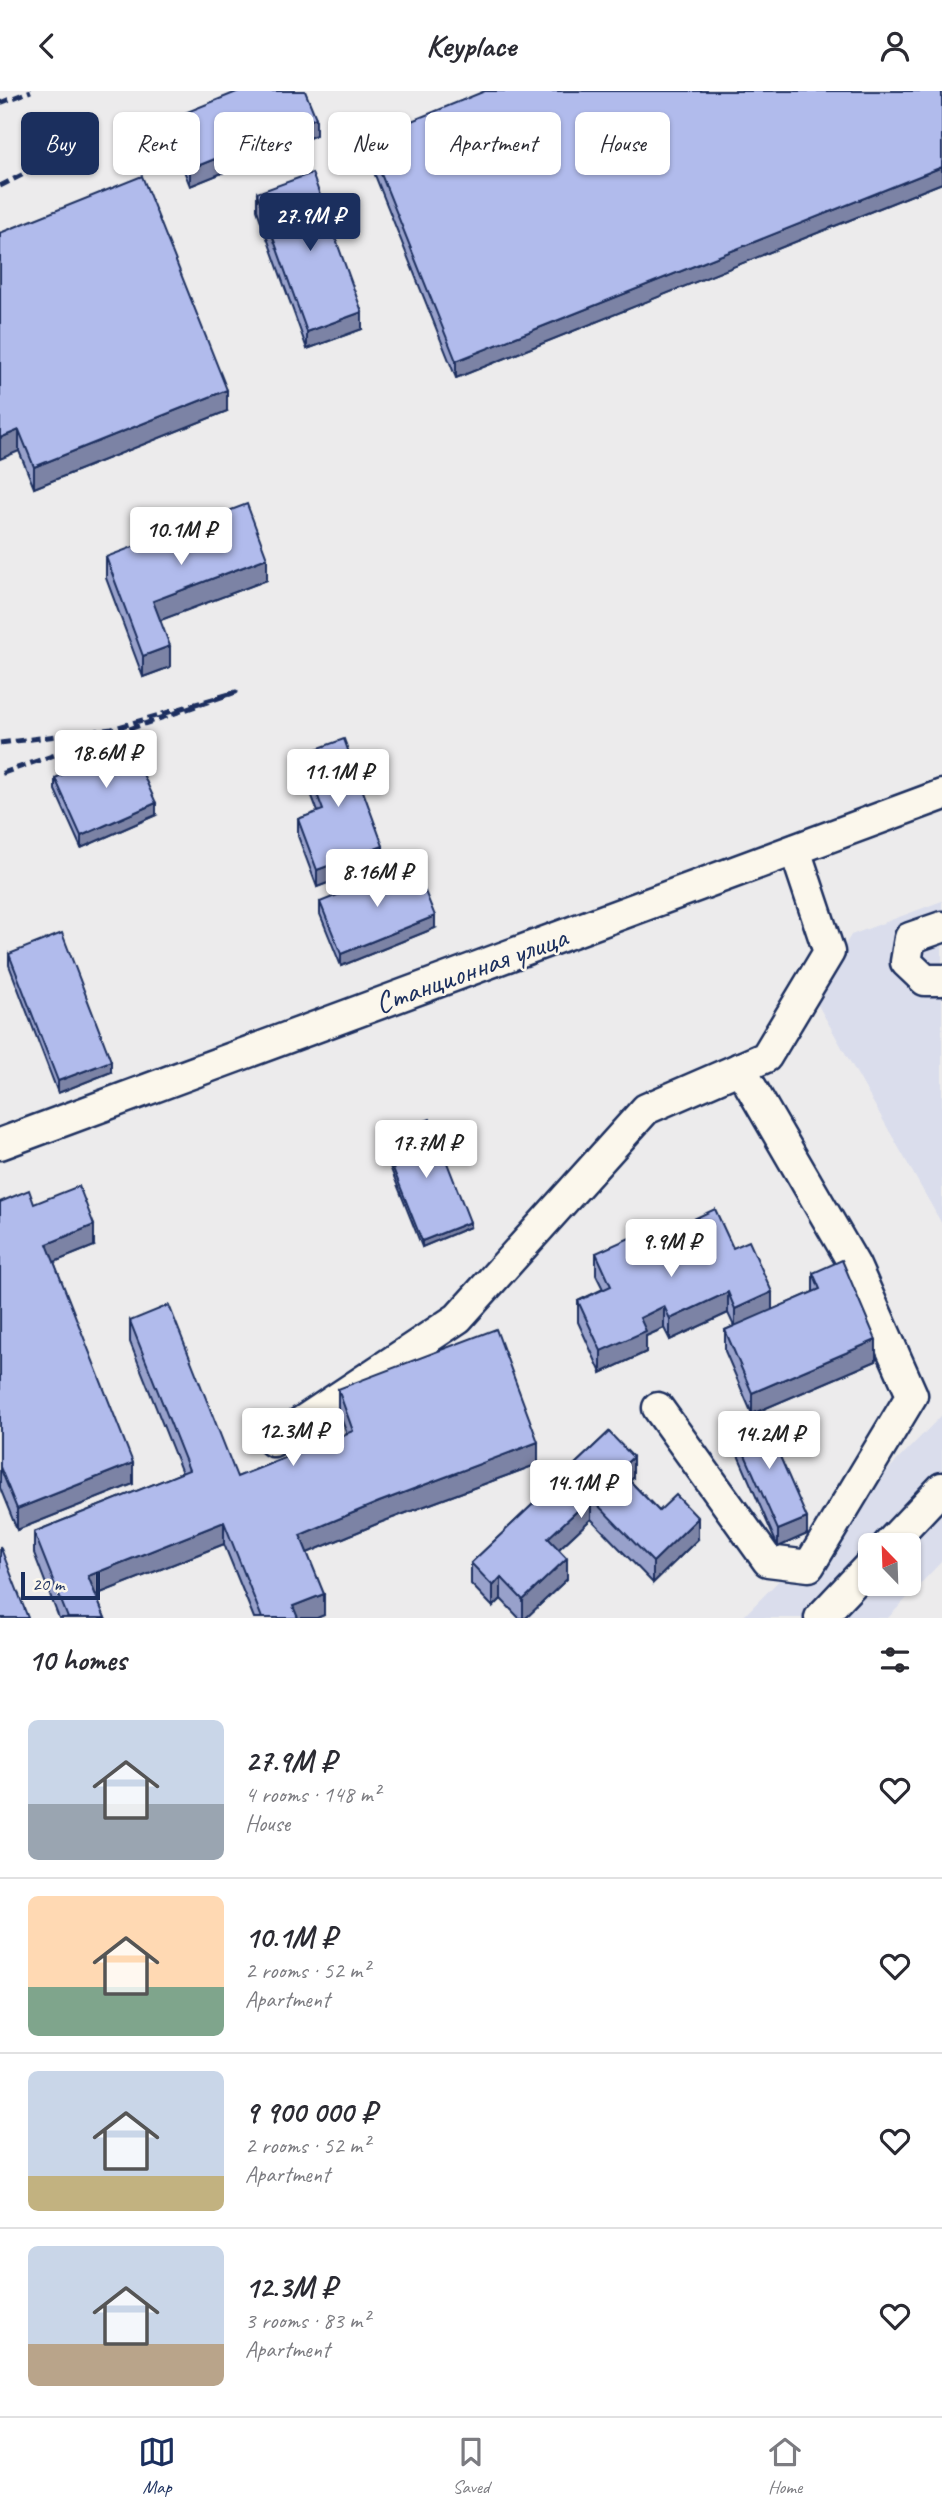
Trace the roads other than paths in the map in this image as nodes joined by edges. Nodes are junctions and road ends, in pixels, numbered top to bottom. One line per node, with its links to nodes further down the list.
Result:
1 (942, 795): 2 (street, Станционная улица)
2 (795, 850): 5 (street); 6 (street, Станционная улица)
3 (942, 927): 4 (street)
4 (942, 980)
5 (740, 1068): 7 (street); 8 (street)
6 (0, 1144)
7 (658, 1408)
8 (273, 1441)
9 (942, 1487): 10 (street)
10 (899, 1533)
11 (858, 1578): 12 (street)
12 (820, 1618)

